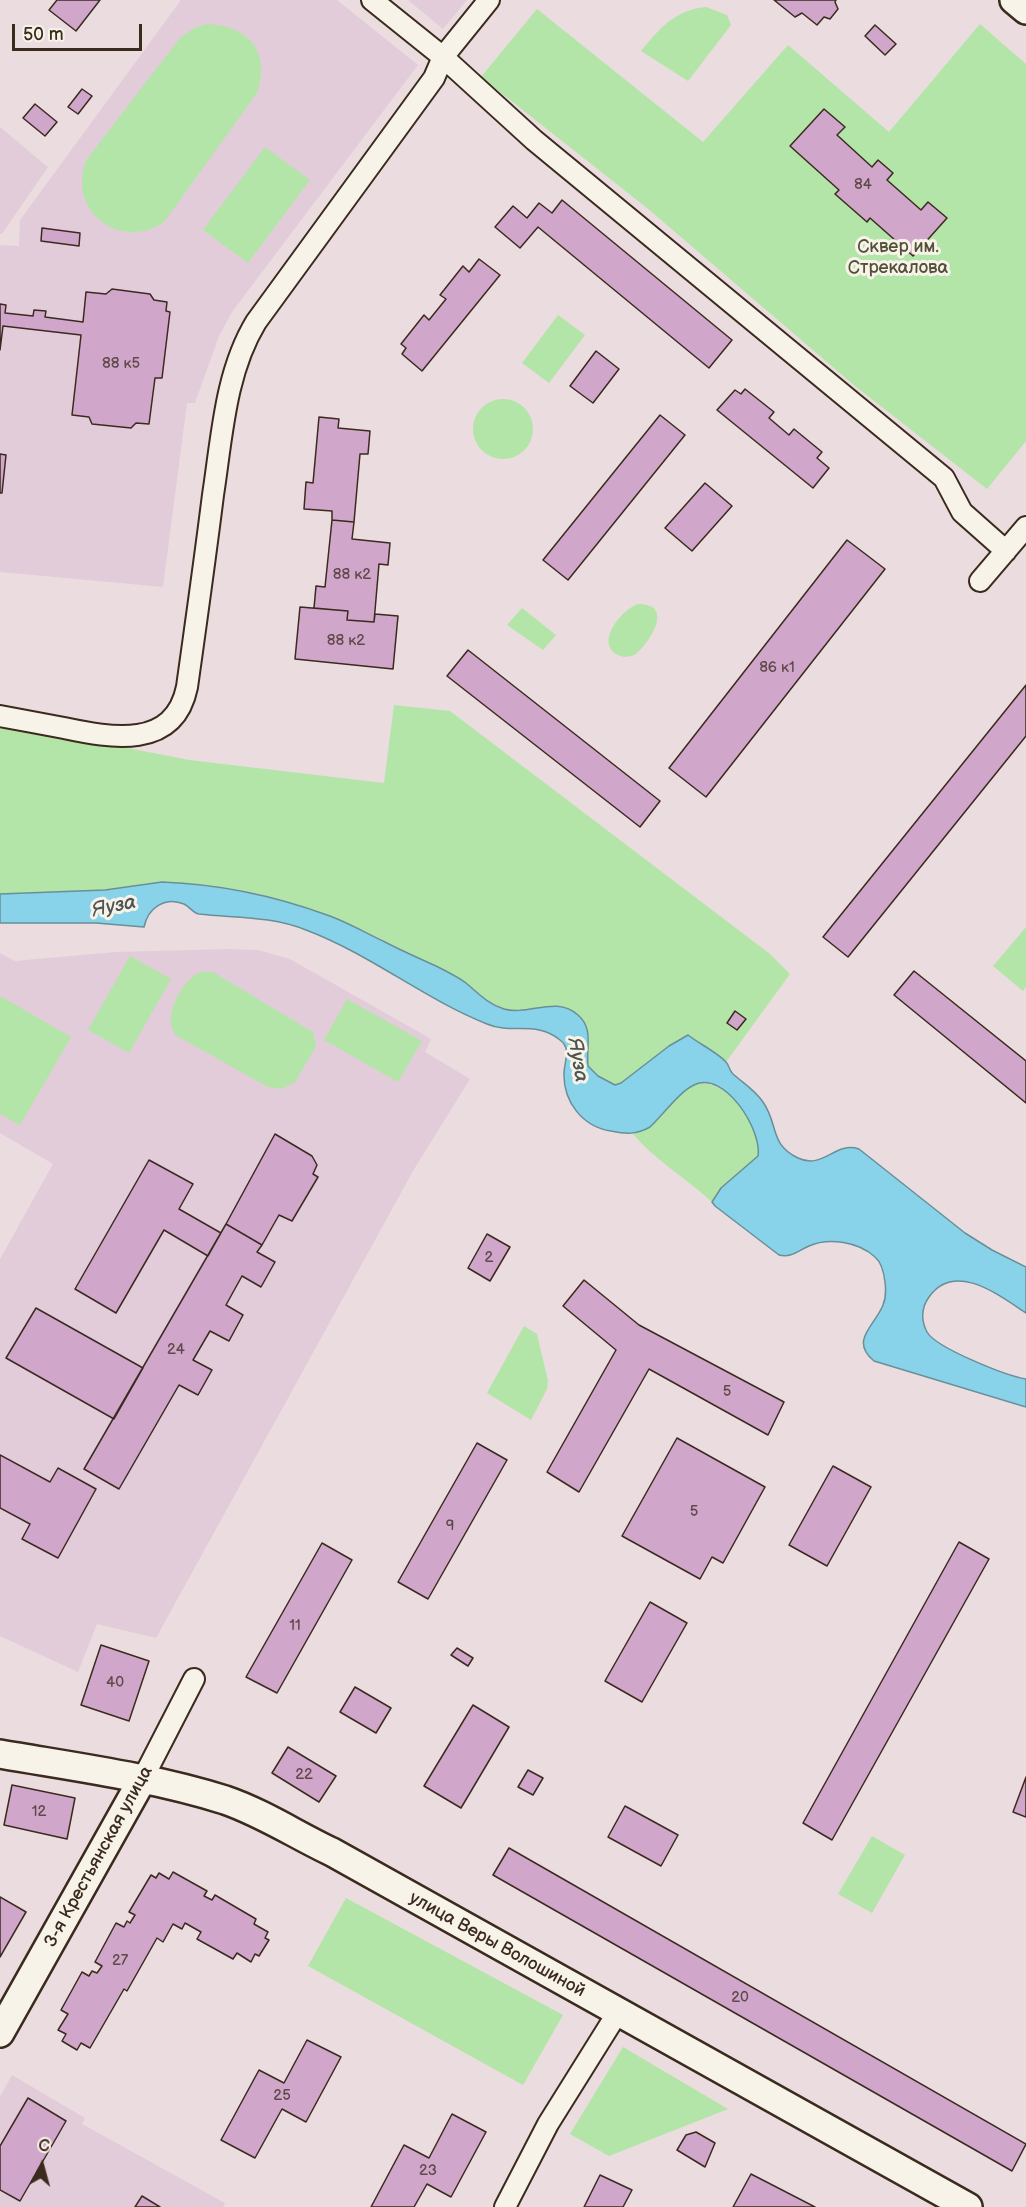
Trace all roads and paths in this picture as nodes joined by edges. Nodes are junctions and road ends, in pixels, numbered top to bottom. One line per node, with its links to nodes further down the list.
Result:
1 (372, 0): 5 (street)
2 (489, 0): 5 (street)
3 (1014, 0): 4 (street)
4 (1026, 10)
5 (443, 57): 7 (street); 9 (street)
6 (1026, 526): 7 (street)
7 (1006, 551): 8 (street)
8 (980, 581)
9 (0, 716)
10 (194, 1679): 12 (street, 3-я Крестьянская улица)
11 (0, 1754): 12 (street, улица Веры Волошиной)
12 (142, 1780): 13 (street, улица Веры Волошиной); 14 (street, 3-я Крестьянская улица)
13 (618, 2012): 15 (street); 16 (street, улица Веры Волошиной)
14 (0, 2033)
15 (505, 2207)
16 (968, 2207)

